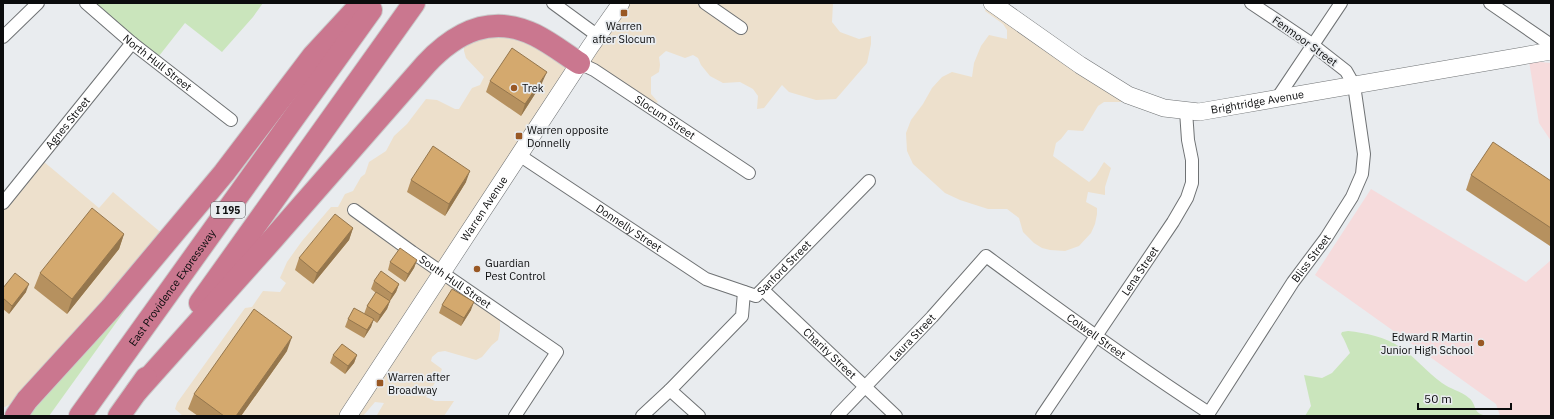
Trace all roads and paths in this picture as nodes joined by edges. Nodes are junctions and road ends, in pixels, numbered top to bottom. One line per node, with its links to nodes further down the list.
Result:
1 (38, 3): 15 (street)
2 (86, 3): 16 (street, North Hull Street)
3 (362, 3): 38 (highway)
4 (376, 3): 41 (highway, East Providence Expressway / I 195)
5 (414, 3): 37 (highway, I 195)
6 (553, 3): 14 (street)
7 (622, 3): 14 (street, Warren Avenue)
8 (705, 3): 13 (street)
9 (1251, 3): 17 (street, Fenmoor Street)
10 (1341, 3): 17 (street)
11 (1490, 3): 18 (street)
12 (1001, 5): 23 (street, Brightridge Avenue)
13 (741, 28)
14 (598, 36): 20 (street, Warren Avenue)
15 (3, 38)
16 (132, 43): 24 (street, North Hull Street); 28 (street, Agnes Street)
17 (1312, 45): 21 (street, Fenmoor Street); 22 (street)
18 (1551, 45)
19 (1551, 51): 21 (street, Brightridge Avenue)
20 (579, 63): 25 (street, Warren Avenue); 26 (street, Slocum Street); 37 (highway)
21 (1354, 85): 22 (street, Brightridge Avenue); 39 (street, Bliss Street)
22 (1276, 100): 23 (street, Brightridge Avenue)
23 (1186, 111): 34 (street, Lena Street)
24 (231, 120)
25 (519, 155): 31 (street, Warren Avenue); 33 (street, Donnelly Street)
26 (749, 173)
27 (869, 181): 32 (street, Sanford Street)
28 (3, 202)
29 (354, 210): 31 (street, South Hull Street)
30 (986, 256): 34 (street, Colwell Street); 35 (street, Laura Street)
31 (442, 272): 43 (street, Warren Avenue); 44 (street, South Hull Street)
32 (763, 290): 33 (street, Sanford Street); 35 (street, Charity Street)
33 (744, 292): 36 (street, Sanford Street)
34 (1095, 336): 39 (street, Colwell Street); 49 (street, Lena Street)
35 (866, 386): 47 (street, Laura Street); 48 (street, Charity Street)
36 (670, 390): 45 (street, Sanford Street); 46 (street)
37 (137, 391): 42 (highway, I 195)
38 (21, 408): 40 (highway)
39 (1208, 414)
40 (3, 416)
41 (80, 416)
42 (119, 416)
43 (348, 416)
44 (515, 416)
45 (642, 416)
46 (699, 416)
47 (837, 416)
48 (896, 416)
49 (1042, 416)

